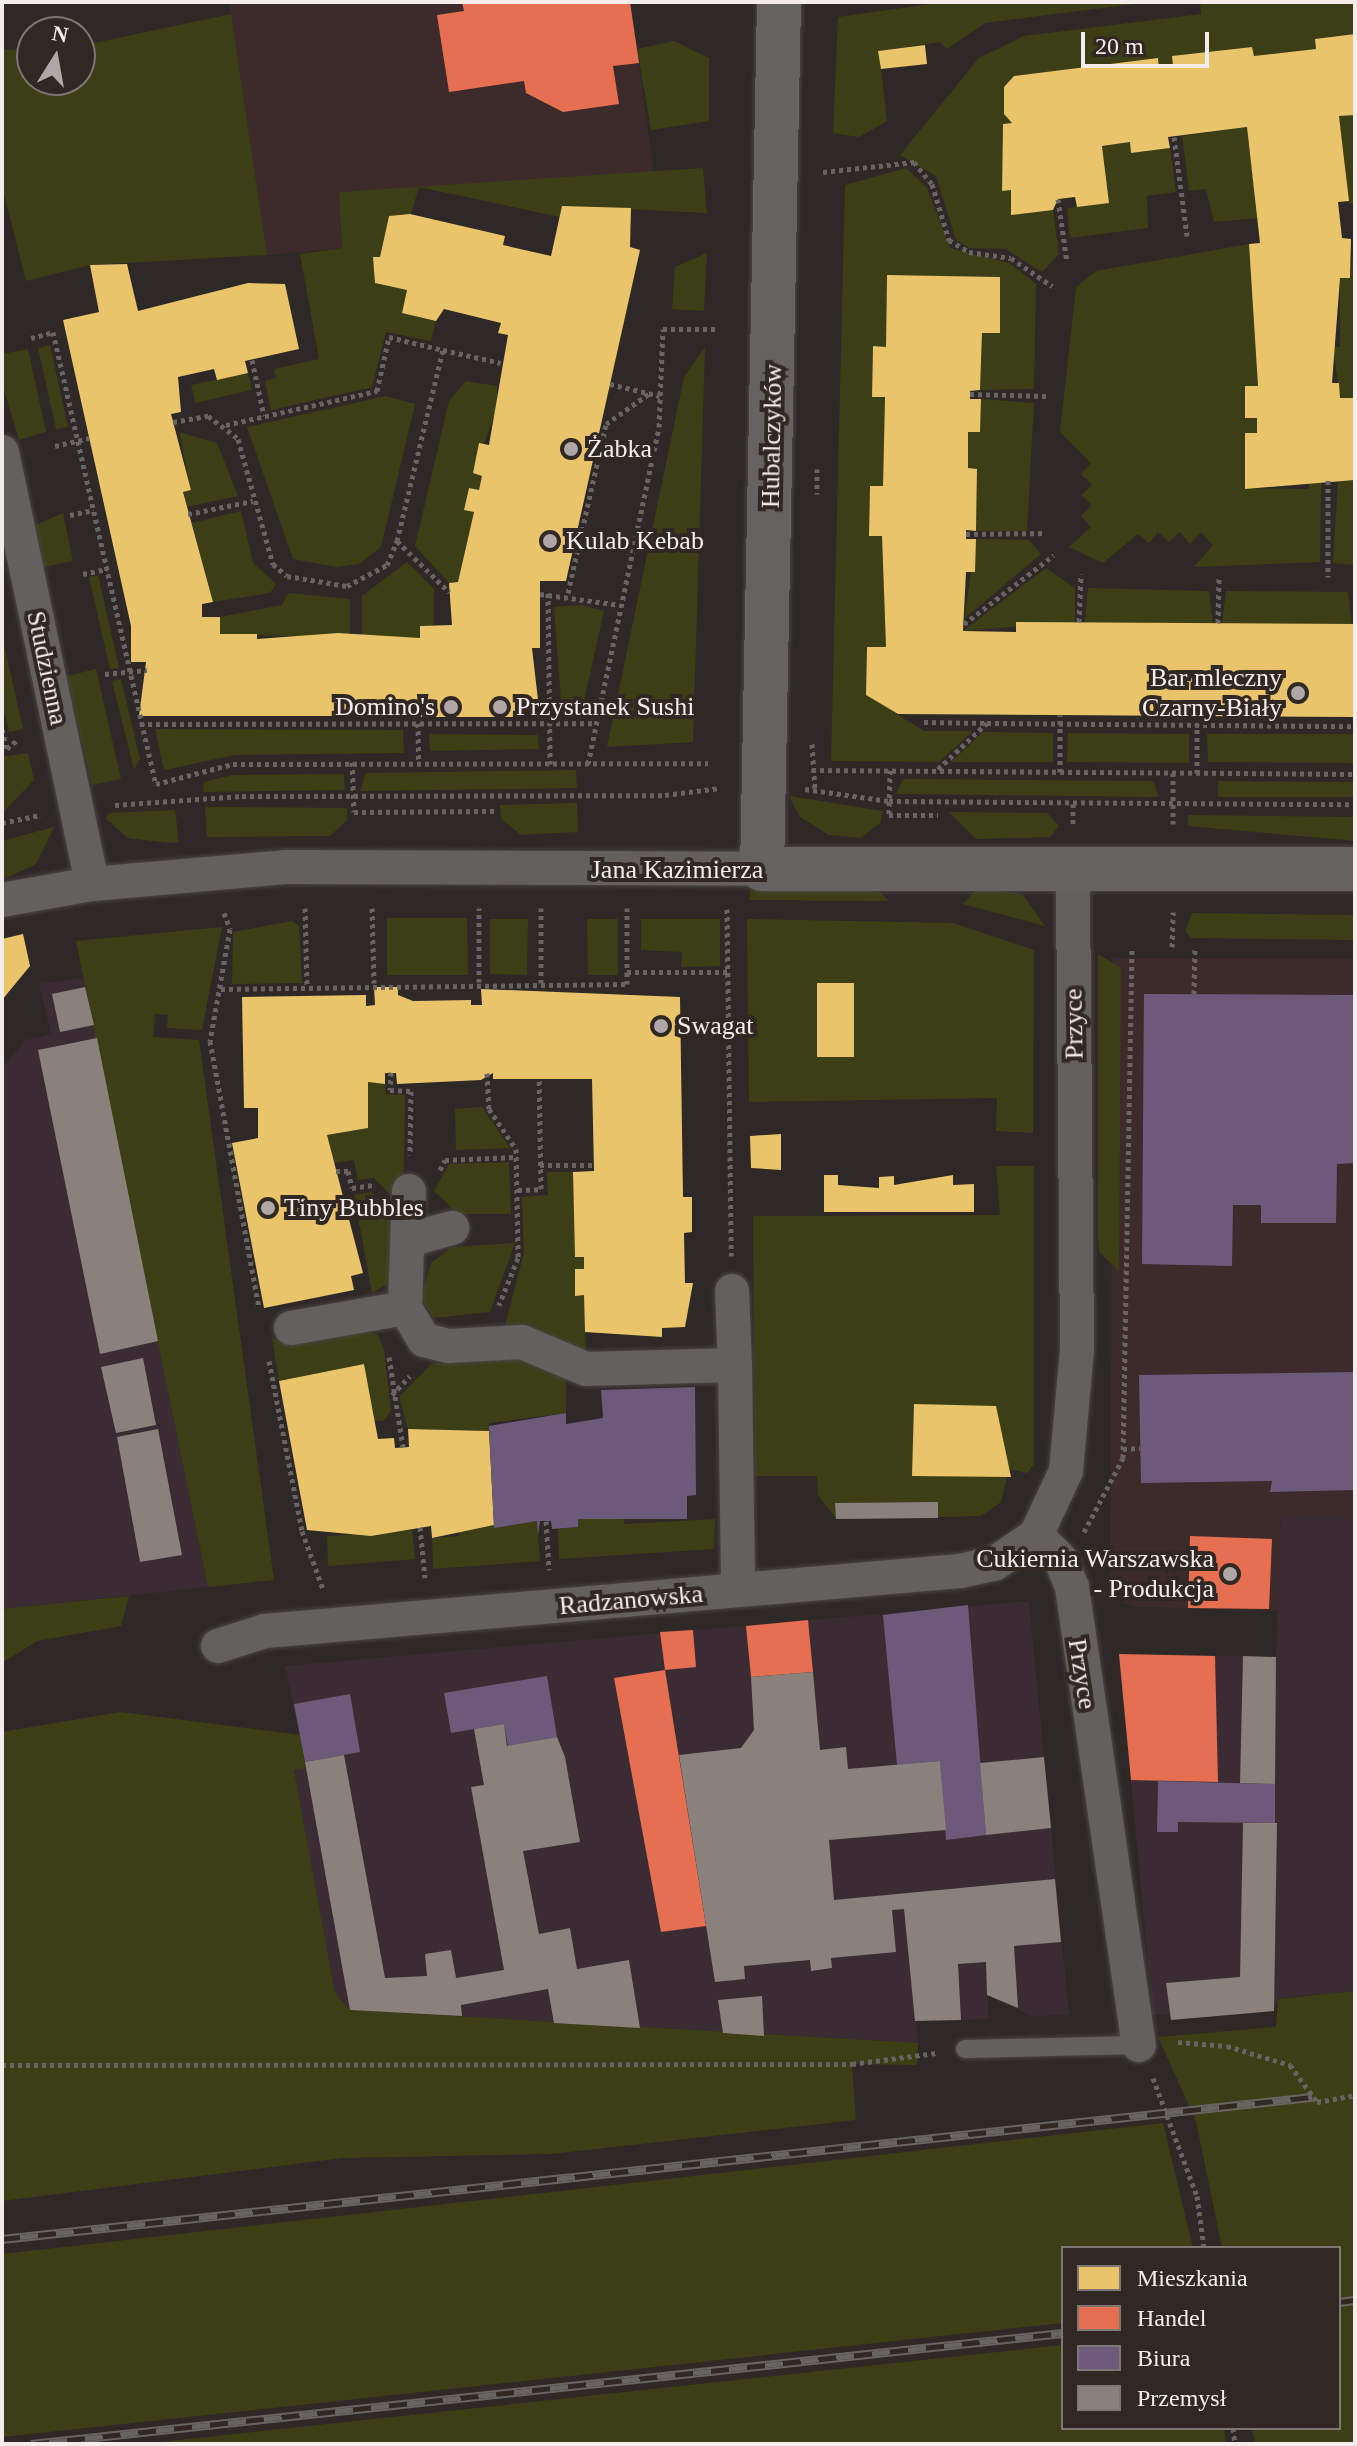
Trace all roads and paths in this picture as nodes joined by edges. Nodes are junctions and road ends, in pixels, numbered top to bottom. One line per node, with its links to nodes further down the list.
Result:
1 (779, 2): 86 (street, Hubalczyków)
2 (1174, 137): 5 (path)
3 (823, 172): 7 (path)
4 (1058, 199): 6 (path)
5 (1187, 236)
6 (1067, 262)
7 (1052, 286)
8 (717, 329): 16 (path)
9 (31, 338): 22 (path)
10 (443, 350): 12 (path); 18 (path); 32 (path)
11 (252, 360): 18 (path)
12 (501, 363)
13 (610, 384): 14 (path)
14 (650, 393): 16 (path); 41 (path)
15 (970, 394): 17 (path)
16 (660, 396): 43 (path)
17 (1047, 396)
18 (264, 416): 20 (path)
19 (173, 422): 20 (path)
20 (226, 425): 26 (path)
21 (89, 438): 22 (path)
22 (77, 441): 23 (path); 27 (path)
23 (55, 446)
24 (2, 452): 80 (street, Studzienna)
25 (1328, 480): 37 (path)
26 (253, 501): 28 (path); 32 (path)
27 (93, 510): 29 (path); 34 (path)
28 (188, 514)
29 (70, 515)
30 (1046, 533): 31 (path)
31 (966, 534)
32 (397, 541): 39 (path)
33 (1054, 555): 46 (path)
34 (107, 569): 35 (path); 47 (path)
35 (83, 574)
36 (1081, 574): 44 (path)
37 (1328, 577)
38 (1219, 578): 45 (path)
39 (449, 592)
40 (548, 593): 41 (path); 42 (path); 51 (path)
41 (568, 593): 43 (path)
42 (540, 594)
43 (620, 605): 54 (path)
44 (1079, 622)
45 (1218, 623)
46 (964, 624)
47 (126, 670): 48 (path); 49 (path); 56 (path)
48 (147, 670)
49 (105, 674)
50 (1060, 715): 57 (path)
51 (550, 722): 53 (path); 54 (path); 65 (path)
52 (924, 722): 55 (path)
53 (418, 723): 56 (path); 63 (path)
54 (594, 723): 66 (path)
55 (987, 723): 57 (path); 69 (path)
56 (140, 724): 62 (path)
57 (1060, 724): 58 (path); 70 (path)
58 (1197, 724): 59 (path); 72 (path)
59 (1355, 726)
60 (2, 729): 61 (path)
61 (4, 743)
62 (352, 762): 63 (path); 76 (path)
63 (419, 763): 65 (path)
64 (708, 763): 66 (path)
65 (550, 764): 66 (path)
66 (588, 764)
67 (798, 768): 68 (path)
68 (890, 770): 69 (path); 77 (path)
69 (937, 771): 70 (path)
70 (1060, 772): 71 (path)
71 (1173, 772): 72 (path); 79 (path)
72 (1197, 773): 73 (path)
73 (1355, 774)
74 (797, 786): 77 (path)
75 (726, 787): 76 (path)
76 (353, 796): 80 (path); 81 (path)
77 (889, 801): 79 (path); 82 (path)
78 (1355, 804): 79 (path)
79 (1173, 805): 84 (path)
80 (79, 809): 83 (path); 88 (street, Studzienna)
81 (497, 811)
82 (938, 815)
83 (2, 823)
84 (1173, 824)
85 (1073, 867): 86 (street, Jana Kazimierza); 87 (street, Jana Kazimierza); 130 (street, Przyce)
86 (762, 869): 88 (street, Jana Kazimierza)
87 (1355, 869)
88 (92, 884): 89 (street, Jana Kazimierza)
89 (2, 900)
90 (1173, 900): 99 (path)
91 (305, 908): 106 (path)
92 (372, 908): 104 (path)
93 (479, 908): 103 (path)
94 (541, 908): 105 (path)
95 (627, 908): 101 (path)
96 (727, 909): 102 (path)
97 (224, 913): 107 (path)
98 (1132, 947): 127 (path)
99 (1172, 947)
100 (1195, 948): 108 (path)
101 (627, 972): 102 (path); 105 (path)
102 (727, 972): 117 (path)
103 (479, 982): 104 (path); 105 (path)
104 (374, 983): 106 (path)
105 (541, 983)
106 (307, 985): 107 (path)
107 (221, 989): 122 (path)
108 (1194, 994)
109 (391, 1072): 116 (path)
110 (487, 1073): 112 (path)
111 (539, 1079): 113 (path)
112 (517, 1157): 115 (path); 116 (path)
113 (540, 1165): 114 (path); 115 (path)
114 (594, 1165)
115 (518, 1190): 123 (path)
116 (409, 1191): 119 (street)
117 (731, 1220)
118 (452, 1228): 119 (street)
119 (408, 1240): 121 (street)
120 (732, 1291): 124 (street)
121 (395, 1310): 122 (street); 123 (street); 125 (path)
122 (273, 1333): 135 (path)
123 (502, 1341): 124 (street)
124 (735, 1365): 134 (street)
125 (403, 1447)
126 (1140, 1448): 127 (path)
127 (1123, 1449): 132 (path)
128 (546, 1521): 131 (path)
129 (420, 1527): 133 (path)
130 (1036, 1535): 132 (street, Przyce); 134 (street, Radzanowska)
131 (549, 1560)
132 (1061, 1560): 137 (street, Przyce)
133 (426, 1583)
134 (738, 1590): 136 (street, Radzanowska)
135 (325, 1594)
136 (218, 1646)
137 (1139, 2045): 138 (lane); 140 (path); 141 (path)
138 (965, 2049): 139 (path)
139 (2, 2065)
140 (1355, 2095)
141 (1204, 2246)

